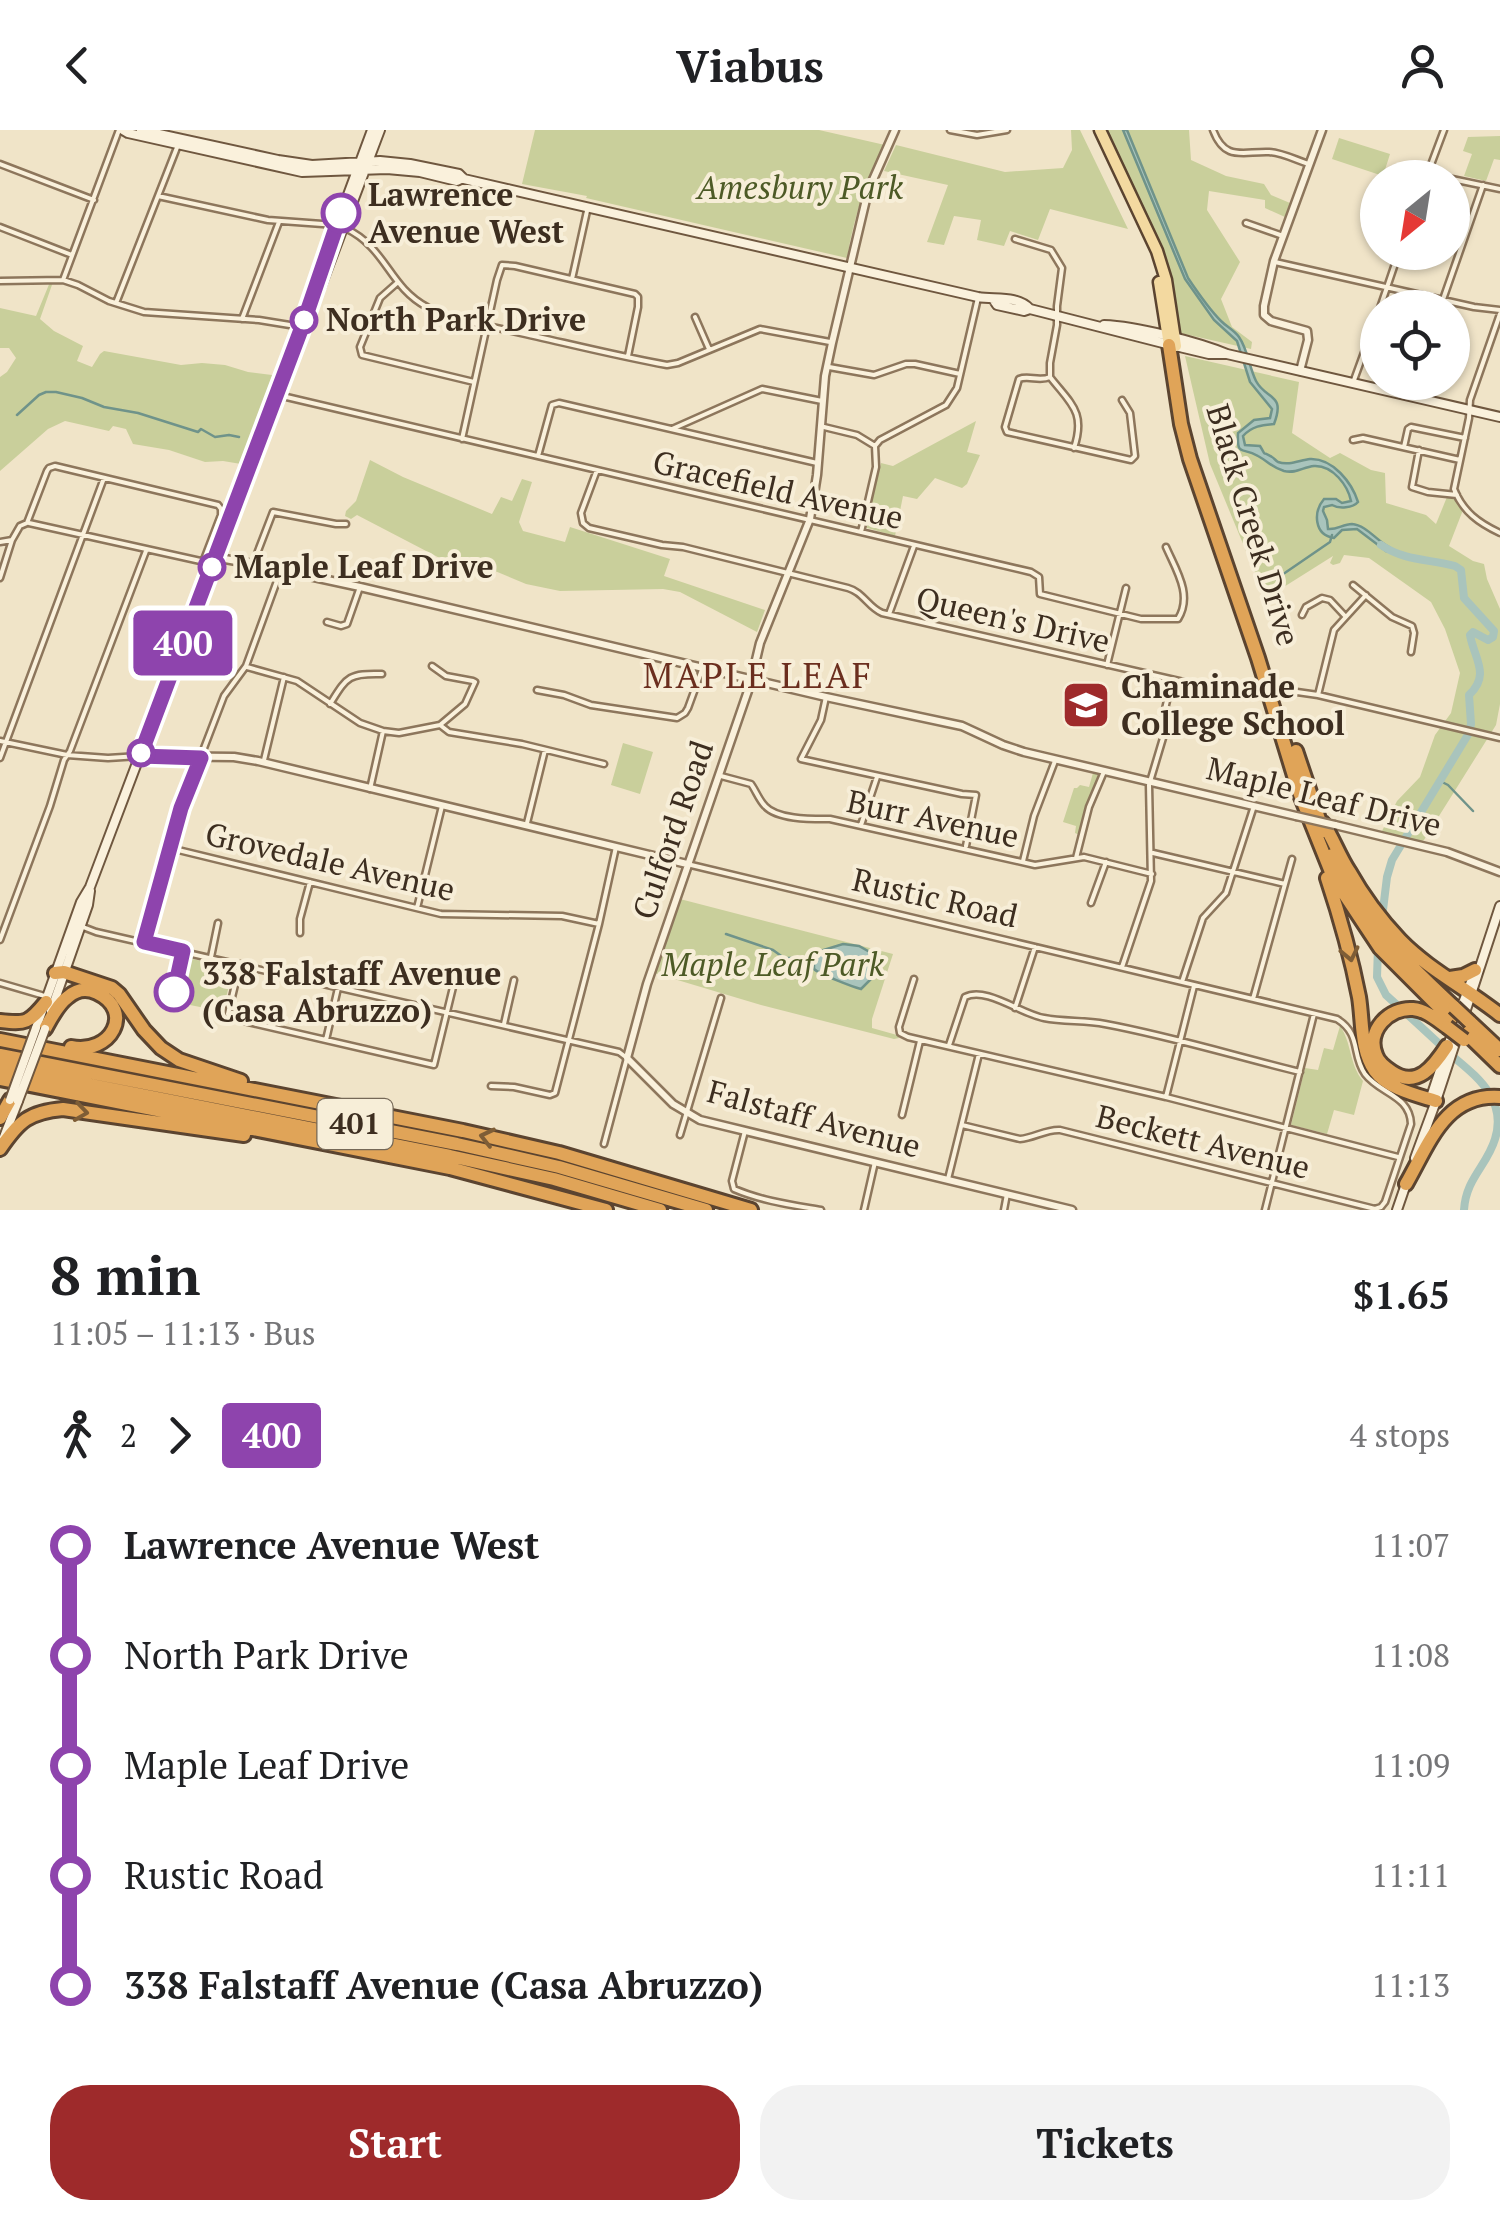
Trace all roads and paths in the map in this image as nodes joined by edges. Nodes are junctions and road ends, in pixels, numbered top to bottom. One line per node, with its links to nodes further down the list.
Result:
1 (121, 130): 12 (main road); 27 (street)
2 (141, 130): 12 (main road)
3 (372, 130): 19 (main road)
4 (380, 130): 13 (main road)
5 (895, 130): 37 (street, Culford Road)
6 (950, 130): 7 (street)
7 (1007, 130)
8 (1097, 130): 56 (main road, Black Creek Drive)
9 (1213, 130): 18 (street)
10 (1322, 130): 18 (street)
11 (1444, 130): 14 (street)
12 (180, 142): 17 (main road); 26 (street)
13 (374, 146): 15 (main road); 19 (main road)
14 (1433, 160)
15 (380, 162): 19 (main road); 21 (main road)
16 (0, 164): 27 (street)
17 (278, 164): 19 (main road); 20 (main road)
18 (1309, 164): 33 (street)
19 (363, 165): 20 (main road); 21 (main road); 24 (main road); 31 (main road)
20 (333, 171): 24 (main road)
21 (463, 178): 28 (main road)
22 (1470, 182): 23 (street)
23 (1483, 185): 25 (street); 46 (street)
24 (350, 188): 31 (main road)
25 (1500, 189)
26 (158, 196): 29 (street); 48 (street)
27 (94, 200): 35 (street)
28 (588, 207): 37 (main road); 40 (street)
29 (279, 222): 31 (street); 53 (street)
30 (1246, 223): 33 (street)
31 (339, 226): 42 (street); 55 (main road)
32 (0, 227): 35 (street)
33 (1283, 236): 36 (street)
34 (1015, 239): 51 (street)
35 (72, 255): 39 (street)
36 (1274, 262): 43 (street); 62 (street)
37 (849, 268): 47 (main road); 57 (street, Culford Road)
38 (1393, 270): 43 (street)
39 (63, 280): 41 (street); 48 (street)
40 (572, 280): 54 (street); 59 (street)
41 (0, 281)
42 (397, 282): 54 (street); 65 (street)
43 (1387, 287): 44 (street); 45 (street)
44 (1386, 290)
45 (1400, 290)
46 (1446, 290)
47 (978, 297): 51 (main road); 63 (street)
48 (116, 304): 53 (street)
49 (1470, 306): 50 (street)
50 (1500, 312): 72 (street)
51 (1057, 314): 56 (main road); 64 (street)
52 (695, 316): 58 (street)
53 (242, 319): 55 (street)
54 (488, 326): 59 (street); 65 (street)
55 (302, 327): 68 (main road)
56 (1172, 342): 62 (main road); 147 (highway, Black Creek Drive)
57 (832, 343): 58 (street); 61 (street, Culford Road)
58 (709, 348): 59 (street)
59 (628, 357)
60 (1360, 364): 66 (street)
61 (827, 367): 63 (street); 71 (street, Culford Road)
62 (1300, 371): 66 (main road)
63 (960, 374): 79 (street)
64 (1050, 376): 81 (street); 81 (street)
65 (474, 382): 77 (street)
66 (1353, 383): 67 (main road)
67 (1360, 385)
68 (276, 394): 77 (street, Gracefield Avenue); 100 (main road)
69 (1122, 400): 81 (street)
70 (1427, 400): 72 (main road)
71 (823, 401): 74 (street, Culford Road); 75 (street)
72 (1469, 410): 73 (main road); 76 (street)
73 (1500, 417)
74 (822, 427): 79 (street); 85 (street, Culford Road)
75 (672, 429): 83 (street); 85 (street)
76 (1465, 438): 80 (street); 84 (street)
77 (462, 439): 83 (street, Gracefield Avenue)
78 (1353, 440): 80 (street)
79 (875, 446): 92 (street)
80 (1404, 447): 82 (street)
81 (1074, 448)
82 (1419, 450): 84 (street); 88 (street)
83 (538, 456): 86 (street, Gracefield Avenue)
84 (1460, 460): 88 (street)
85 (818, 464): 89 (street, Culford Road)
86 (596, 470): 89 (street, Gracefield Avenue); 104 (street, Queen's Drive)
87 (104, 478): 90 (street); 94 (street); 101 (street)
88 (1457, 496): 93 (street)
89 (810, 520): 92 (street, Gracefield Avenue); 104 (street, Culford Road)
90 (27, 523): 94 (street, Maple Leaf Drive); 95 (street)
91 (346, 524): 102 (street)
92 (861, 532): 97 (street, Gracefield Avenue)
93 (1500, 533)
94 (83, 536): 99 (street, Maple Leaf Drive); 131 (street)
95 (12, 540): 96 (street); 105 (street)
96 (0, 542)
97 (914, 546): 110 (street, Gracefield Avenue); 111 (street)
98 (1166, 547): 110 (street, Gracefield Avenue)
99 (146, 550): 101 (street, Maple Leaf Drive); 133 (street)
100 (214, 560): 101 (street, Maple Leaf Drive); 102 (street, Maple Leaf Drive); 134 (main road)
101 (202, 562)
102 (254, 564): 103 (street, Maple Leaf Drive)
103 (281, 570): 107 (street, Maple Leaf Drive); 117 (street)
104 (787, 574): 111 (street, Queen's Drive); 122 (street, Culford Road)
105 (0, 578)
106 (1353, 585): 109 (street)
107 (360, 587): 114 (street); 119 (street, Maple Leaf Drive)
108 (1126, 588): 110 (street)
109 (1366, 595): 113 (street); 115 (street)
110 (1120, 613): 116 (street)
111 (888, 614): 116 (street, Queen's Drive)
112 (1302, 615): 113 (street)
113 (1345, 616): 125 (street)
114 (326, 622)
115 (1411, 652)
116 (1107, 665): 123 (street, Queen's Drive)
117 (246, 666): 121 (street); 136 (street)
118 (432, 666): 128 (street)
119 (703, 667): 122 (street, Maple Leaf Drive); 124 (street)
120 (382, 674): 127 (street)
121 (284, 677): 127 (street); 138 (street)
122 (751, 679): 126 (street, Maple Leaf Drive); 141 (street, Culford Road)
123 (1172, 680): 125 (street, Queen's Drive, bridge); 143 (street)
124 (536, 690)
125 (1318, 696): 130 (street, Queen's Drive)
126 (826, 697): 137 (street, Maple Leaf Drive); 142 (street)
127 (330, 704): 129 (street)
128 (440, 726): 129 (street); 132 (street)
129 (384, 731): 144 (street)
130 (1500, 738)
131 (3, 742): 133 (street, Rustic Road); 135 (street)
132 (546, 750): 139 (street); 148 (street)
133 (66, 755): 134 (street, Rustic Road); 172 (street)
134 (140, 756): 136 (street, Rustic Road); 170 (main road)
135 (0, 758)
136 (201, 758): 138 (street, Rustic Road); 151 (street)
137 (1056, 760): 143 (street, Maple Leaf Drive); 156 (street)
138 (263, 763): 144 (street, Rustic Road)
139 (604, 764)
140 (1103, 774): 154 (street)
141 (717, 776): 149 (street, Burr Avenue); 158 (street, Culford Road)
142 (877, 776): 149 (street); 152 (street)
143 (1151, 781): 145 (street, Maple Leaf Drive); 153 (street)
144 (370, 789): 146 (street, Rustic Road)
145 (1254, 805): 147 (street, Maple Leaf Drive); 159 (street)
146 (442, 806): 148 (street, Rustic Road); 166 (street)
147 (1315, 821): 160 (street, Maple Leaf Drive); 167 (highway); 167 (highway); 221 (highway, one-way to 221)
148 (526, 825): 150 (street, Rustic Road)
149 (861, 825): 152 (street, Burr Avenue)
150 (616, 847): 158 (street, Rustic Road); 169 (street)
151 (170, 848): 162 (street, Grovedale Avenue); 174 (street)
152 (965, 848): 156 (street, Burr Avenue)
153 (1152, 852): 159 (street); 161 (street)
154 (1076, 858): 156 (street, Burr Avenue); 157 (street, Burr Avenue)
155 (1292, 859): 163 (street)
156 (1023, 860)
157 (1106, 862): 161 (street, Burr Avenue); 164 (street)
158 (686, 864): 175 (street, Rustic Road); 211 (street, Culford Road)
159 (1232, 871): 163 (street); 185 (street)
160 (1500, 872)
161 (1152, 874): 179 (street)
162 (310, 882): 166 (street, Grovedale Avenue); 171 (street)
163 (1285, 884): 191 (street)
164 (1091, 903)
165 (1500, 906): 178 (main road)
166 (417, 908): 169 (street, Grovedale Avenue)
167 (1368, 917): 173 (highway); 173 (highway)
168 (218, 923): 176 (street)
169 (599, 924): 203 (street)
170 (77, 925): 174 (street, Falstaff Avenue); 180 (main road)
171 (300, 933)
172 (0, 940)
173 (1387, 941): 182 (highway); 197 (highway)
174 (144, 942): 176 (street, Falstaff Avenue)
175 (1035, 947): 179 (street, Rustic Road); 193 (street)
176 (211, 957): 177 (street, Falstaff Avenue)
177 (240, 964): 188 (street, Falstaff Avenue); 202 (street)
178 (1478, 964): 182 (highway); 189 (main road)
179 (1122, 968): 185 (street, Rustic Road)
180 (60, 973): 192 (main road); 200 (main road); 217 (highway)
181 (452, 975): 194 (street)
182 (1448, 978): 189 (highway)
183 (914, 979): 204 (street)
184 (514, 980): 199 (street)
185 (1182, 982): 187 (street, Rustic Road)
186 (0, 983): 192 (street)
187 (1194, 986): 191 (street, Rustic Road); 205 (street)
188 (338, 988): 194 (street, Falstaff Avenue); 202 (street)
189 (1470, 991): 196 (highway); 207 (main road)
190 (721, 998): 222 (street)
191 (1253, 999): 195 (street, Rustic Road)
192 (47, 1000): 198 (highway); 200 (main road)
193 (1015, 1008): 205 (street); 206 (street)
194 (447, 1013): 199 (street, Falstaff Avenue); 202 (street)
195 (1314, 1014): 214 (street); 232 (street, Rustic Road)
196 (1500, 1015)
197 (1451, 1018): 207 (highway, bridge); 207 (highway, bridge); 207 (highway)
198 (0, 1021)
199 (504, 1025): 203 (street, Falstaff Avenue)
200 (40, 1028): 201 (highway); 220 (main road, bridge)
201 (0, 1039): 217 (highway, 401)
202 (326, 1040)
203 (569, 1040): 211 (street, Falstaff Avenue); 216 (street)
204 (920, 1041): 206 (street); 223 (street)
205 (1180, 1042): 214 (street); 218 (street)
206 (950, 1046): 209 (street)
207 (1454, 1046): 208 (highway); 213 (highway); 221 (main road)
208 (1500, 1050)
209 (978, 1054): 218 (street); 225 (street)
210 (0, 1056): 240 (highway, 401)
211 (627, 1058): 222 (street, Falstaff Avenue); 230 (street, Culford Road)
212 (0, 1067): 238 (highway, 401)
213 (1500, 1068)
214 (1300, 1072): 226 (street)
215 (0, 1081): 229 (highway, 401)
216 (491, 1086)
217 (291, 1097): 241 (highway, 401, one-way to 217)
218 (1166, 1097): 226 (street)
219 (1492, 1097): 236 (highway)
220 (14, 1100): 224 (highway); 231 (main road)
221 (1428, 1102): 236 (main road)
222 (687, 1112): 227 (street, Falstaff Avenue); 228 (street)
223 (902, 1115)
224 (0, 1120)
225 (962, 1125): 234 (street); 235 (street, Beckett Avenue)
226 (1287, 1127): 232 (street); 235 (street)
227 (745, 1132): 233 (street, Falstaff Avenue); 242 (street)
228 (680, 1134)
229 (321, 1143): 231 (highway, one-way to 229); 239 (highway, 401)
230 (604, 1144)
231 (0, 1147)
232 (1400, 1158): 235 (street, Beckett Avenue)
233 (876, 1162): 234 (street, Falstaff Avenue); 243 (street)
234 (948, 1179): 237 (street, Falstaff Avenue)
235 (1272, 1181): 246 (street)
236 (1406, 1184): 247 (main road)
237 (1007, 1194): 244 (street); 245 (street, Falstaff Avenue)
238 (654, 1209)
239 (606, 1210)
240 (706, 1210)
241 (752, 1210)
242 (821, 1210)
243 (864, 1210)
244 (1004, 1210)
245 (1072, 1210)
246 (1265, 1210)
247 (1397, 1210)

